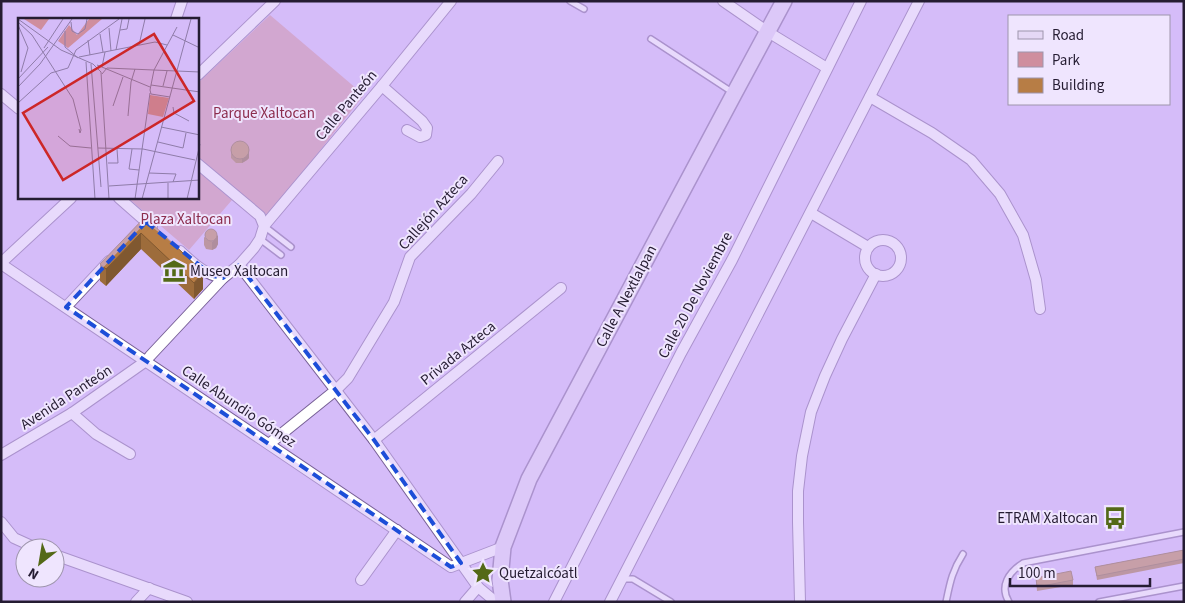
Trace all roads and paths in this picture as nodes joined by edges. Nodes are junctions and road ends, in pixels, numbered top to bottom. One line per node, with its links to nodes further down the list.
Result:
1 (182, 1): 10 (street)
2 (276, 1): 14 (street)
3 (451, 1): 15 (street, Calle Panteón)
4 (570, 1): 9 (lane)
5 (723, 1): 11 (street)
6 (784, 1): 11 (main road, Calle A Nextlalpan)
7 (861, 1): 13 (street, Calle 20 De Noviembre)
8 (919, 1): 18 (street)
9 (584, 10)
10 (176, 18)
11 (768, 32): 13 (street); 17 (main road, Calle A Nextlalpan)
12 (650, 39): 17 (lane)
13 (827, 68): 67 (street, Calle 20 De Noviembre)
14 (199, 71)
15 (382, 86): 20 (street); 26 (street, Calle Panteón)
16 (1, 94): 19 (street)
17 (734, 94): 52 (main road, Calle A Nextlalpan)
18 (870, 97): 25 (street); 40 (street)
19 (18, 108)
20 (407, 130)
21 (498, 161): 42 (street, Callejón Azteca)
22 (199, 165): 26 (street)
23 (70, 199): 34 (street)
24 (120, 199): 27 (street)
25 (811, 212): 31 (street); 56 (street)
26 (262, 221): 28 (street); 30 (lane)
27 (159, 233)
28 (260, 239): 33 (lane); 35 (street)
29 (172, 244): 37 (street)
30 (290, 247)
31 (868, 247): 36 (street); 36 (street)
32 (119, 250): 39 (street)
33 (281, 255)
34 (1, 264): 39 (street, Calle Abundio Gómez)
35 (239, 265): 37 (street); 42 (street)
36 (876, 274): 70 (street)
37 (223, 278): 41 (street)
38 (561, 288): 44 (street, Privada Azteca)
39 (66, 307): 41 (street, Calle Abundio Gómez)
40 (1040, 309)
41 (146, 361): 43 (street, Avenida Panteón); 45 (street, Calle Abundio Gómez)
42 (336, 390): 44 (street); 45 (street, Callejón Azteca)
43 (72, 413): 46 (street); 47 (street, Avenida Panteón)
44 (374, 440): 55 (street)
45 (269, 444): 49 (street, Calle Abundio Gómez)
46 (130, 454)
47 (1, 455)
48 (1, 522): 51 (street)
49 (397, 530): 55 (street, Calle Abundio Gómez); 57 (street)
50 (1184, 532): 72 (lane)
51 (15, 538)
52 (503, 547): 55 (street); 66 (main road, Calle A Nextlalpan)
53 (962, 554): 71 (lane)
54 (65, 559): 60 (street)
55 (461, 563): 59 (street)
56 (622, 579): 68 (street); 69 (lane)
57 (361, 580)
58 (1184, 586): 61 (lane)
59 (478, 587): 64 (street); 65 (street)
60 (149, 588): 62 (street); 63 (street)
61 (1141, 594): 73 (lane); 74 (lane)
62 (136, 602)
63 (187, 602)
64 (464, 602)
65 (496, 602)
66 (503, 602)
67 (554, 602)
68 (610, 602)
69 (671, 602)
70 (800, 602)
71 (946, 602)
72 (1009, 602)
73 (1099, 602)
74 (1143, 602)

